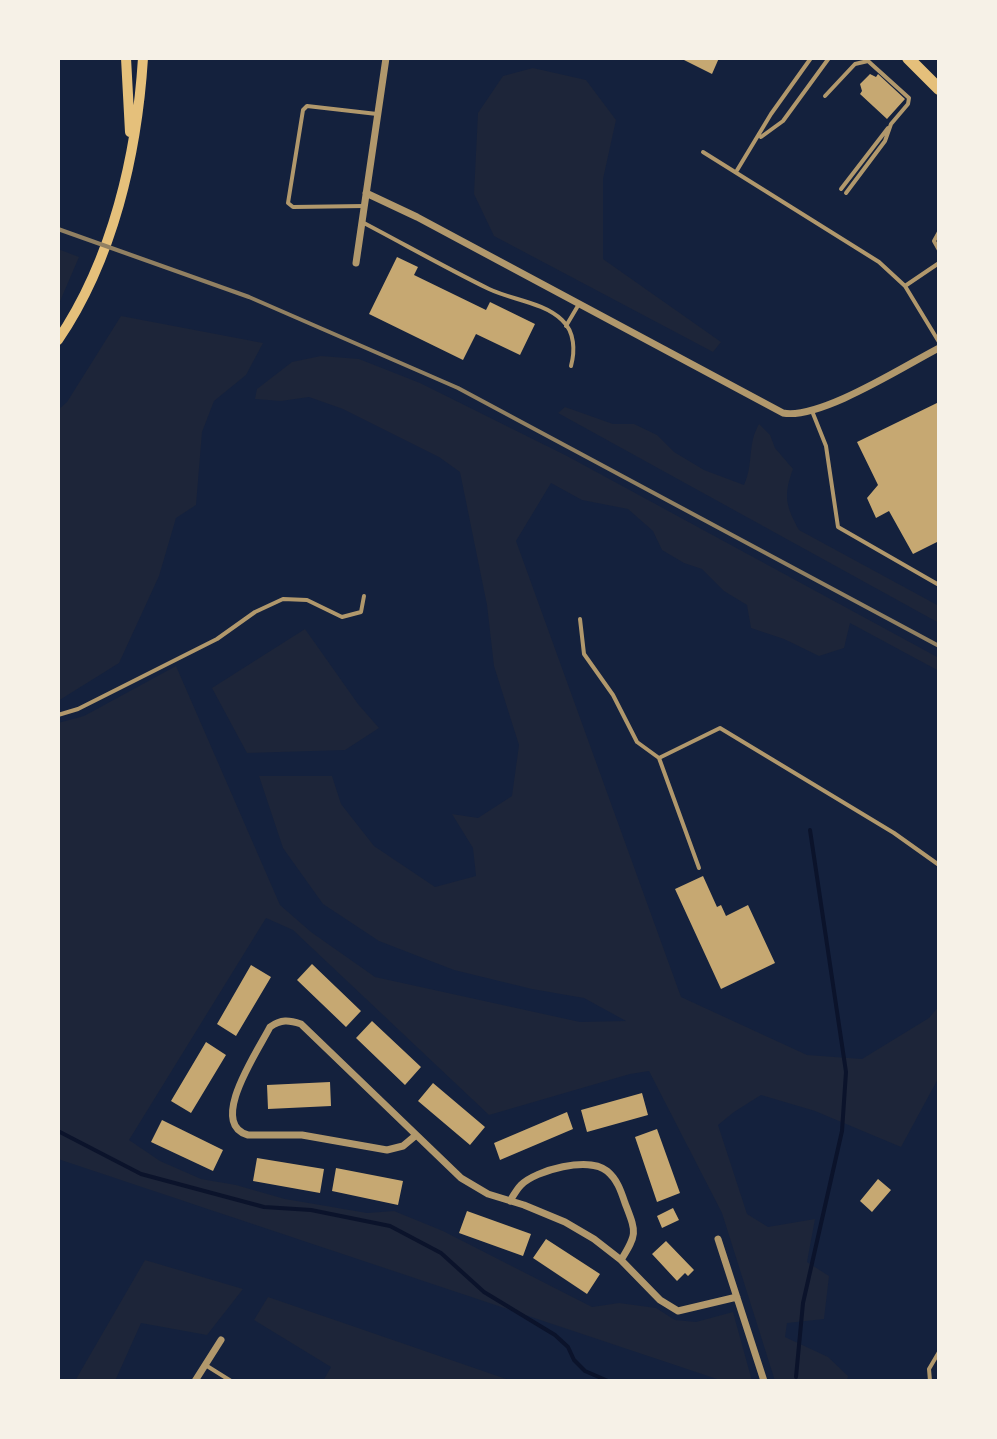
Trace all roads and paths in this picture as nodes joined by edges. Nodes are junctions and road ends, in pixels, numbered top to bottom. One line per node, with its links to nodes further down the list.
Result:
1 (126, 58): 14 (main road)
2 (143, 58): 14 (main road)
3 (386, 58): 11 (street)
4 (811, 58): 7 (lane)
5 (829, 58): 8 (lane)
6 (908, 58): 9 (highway)
7 (798, 76): 8 (lane); 13 (lane)
8 (811, 83): 13 (lane)
9 (939, 89)
10 (825, 96): 12 (lane)
11 (377, 114): 18 (street); 20 (lane)
12 (891, 124): 17 (lane); 19 (lane)
13 (758, 139): 16 (lane)
14 (131, 145): 30 (main road)
15 (703, 152): 16 (lane)
16 (736, 172): 27 (lane)
17 (841, 189)
18 (366, 193): 20 (street); 28 (street)
19 (846, 193)
20 (364, 206): 21 (street)
21 (362, 222): 25 (street); 29 (lane)
22 (939, 232): 23 (lane)
23 (938, 243): 24 (lane)
24 (939, 250)
25 (356, 263)
26 (939, 263): 27 (lane)
27 (905, 286): 31 (lane)
28 (579, 304): 29 (lane); 34 (street)
29 (566, 326): 33 (lane)
30 (58, 340)
31 (939, 342)
32 (939, 348): 34 (street)
33 (571, 366)
34 (812, 411): 35 (lane)
35 (939, 585)
36 (364, 596): 38 (lane)
37 (580, 619): 39 (lane)
38 (58, 715)
39 (659, 758): 40 (lane); 41 (lane)
40 (939, 865)
41 (699, 868)
42 (415, 1136): 42 (street); 43 (street)
43 (510, 1201): 45 (street); 45 (street)
44 (718, 1239): 46 (street)
45 (621, 1260): 46 (street)
46 (737, 1297): 52 (street)
47 (221, 1340): 49 (street)
48 (939, 1352): 53 (lane)
49 (204, 1365): 50 (street); 51 (lane)
50 (195, 1381)
51 (231, 1381)
52 (764, 1381)
53 (930, 1381)

